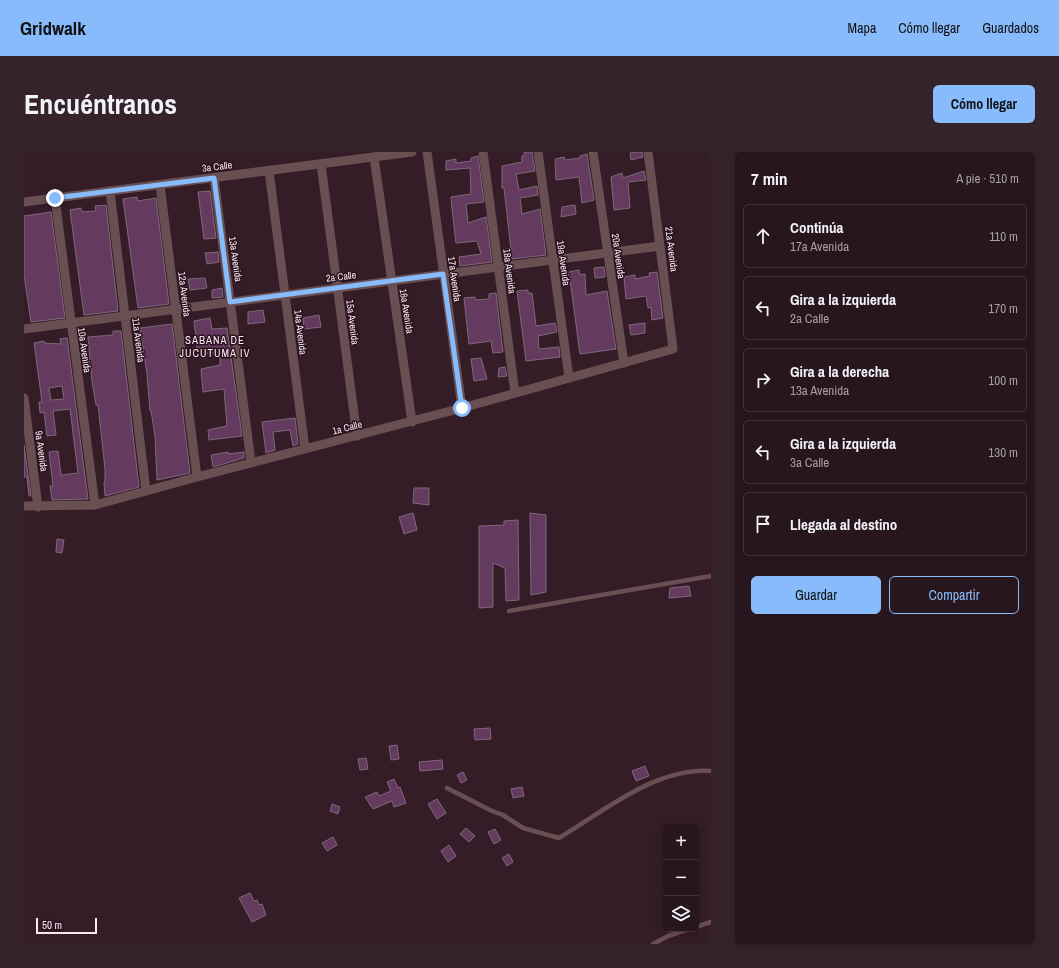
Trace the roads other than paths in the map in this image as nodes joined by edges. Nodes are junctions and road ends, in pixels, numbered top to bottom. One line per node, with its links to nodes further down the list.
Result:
1 (412, 152): 7 (street, 3a Calle)
2 (427, 152): 19 (street, 17a Avenida)
3 (484, 152): 18 (street, 18a Avenida)
4 (538, 152): 17 (street, 19a Avenida)
5 (593, 152): 16 (street, 20a Avenida)
6 (648, 152): 15 (street, 21a Avenida)
7 (374, 157): 8 (street, 3a Calle); 20 (street, 16a Avenida)
8 (321, 164): 9 (street, 3a Calle); 21 (street, 15a Avenida)
9 (269, 171): 10 (street, 3a Calle); 22 (street, 14a Avenida)
10 (214, 178): 11 (street, 3a Calle); 23 (street, 13a Avenida)
11 (160, 185): 12 (street, 3a Calle); 24 (street, 12a Avenida)
12 (110, 191): 13 (street, 3a Calle); 25 (street, 11a Avenida)
13 (55, 198): 14 (street, 3a Calle); 26 (street, 10a Avenida)
14 (24, 202)
15 (660, 246): 16 (street, 2a Calle); 28 (street, 21a Avenida)
16 (608, 253): 17 (street, 2a Calle); 29 (street, 20a Avenida)
17 (553, 260): 18 (street, 2a Calle); 30 (street, 19a Avenida)
18 (498, 267): 19 (street, 2a Calle); 31 (street, 18a Avenida)
19 (443, 274): 20 (street, 2a Calle); 33 (street, 17a Avenida)
20 (391, 281): 21 (street, 2a Calle); 34 (street, 16a Avenida)
21 (337, 288): 22 (street, 2a Calle); 35 (street, 15a Avenida)
22 (286, 294): 23 (street, 2a Calle); 36 (street, 14a Avenida)
23 (230, 302): 24 (street, 2a Calle); 37 (street, 13a Avenida)
24 (176, 309): 25 (street, 2a Calle); 38 (street, 12a Avenida)
25 (125, 316): 26 (street, 2a Calle); 39 (street, 11a Avenida)
26 (70, 323): 27 (street, 2a Calle); 40 (street, 10a Avenida)
27 (24, 329)
28 (673, 349): 29 (street, 1a Calle)
29 (624, 363): 30 (street, 1a Calle)
30 (569, 378): 31 (street, 1a Calle)
31 (515, 393): 33 (street, 1a Calle)
32 (24, 398): 42 (street, 9a Avenida)
33 (462, 408): 34 (street, 1a Calle)
34 (412, 422): 35 (street, 1a Calle)
35 (357, 436): 36 (street, 1a Calle)
36 (305, 449): 37 (street, 1a Calle)
37 (251, 462): 38 (street, 1a Calle)
38 (197, 476): 39 (street, 1a Calle)
39 (146, 492): 40 (street, 1a Calle)
40 (95, 505): 42 (street, 1a Calle)
41 (24, 506): 42 (street, 1a Calle)
42 (38, 507)
43 (711, 576): 44 (lane)
44 (509, 611)
45 (711, 771): 46 (lane)
46 (447, 788)
47 (711, 922): 48 (lane)
48 (699, 926)
49 (680, 932): 50 (lane)
50 (653, 944)

